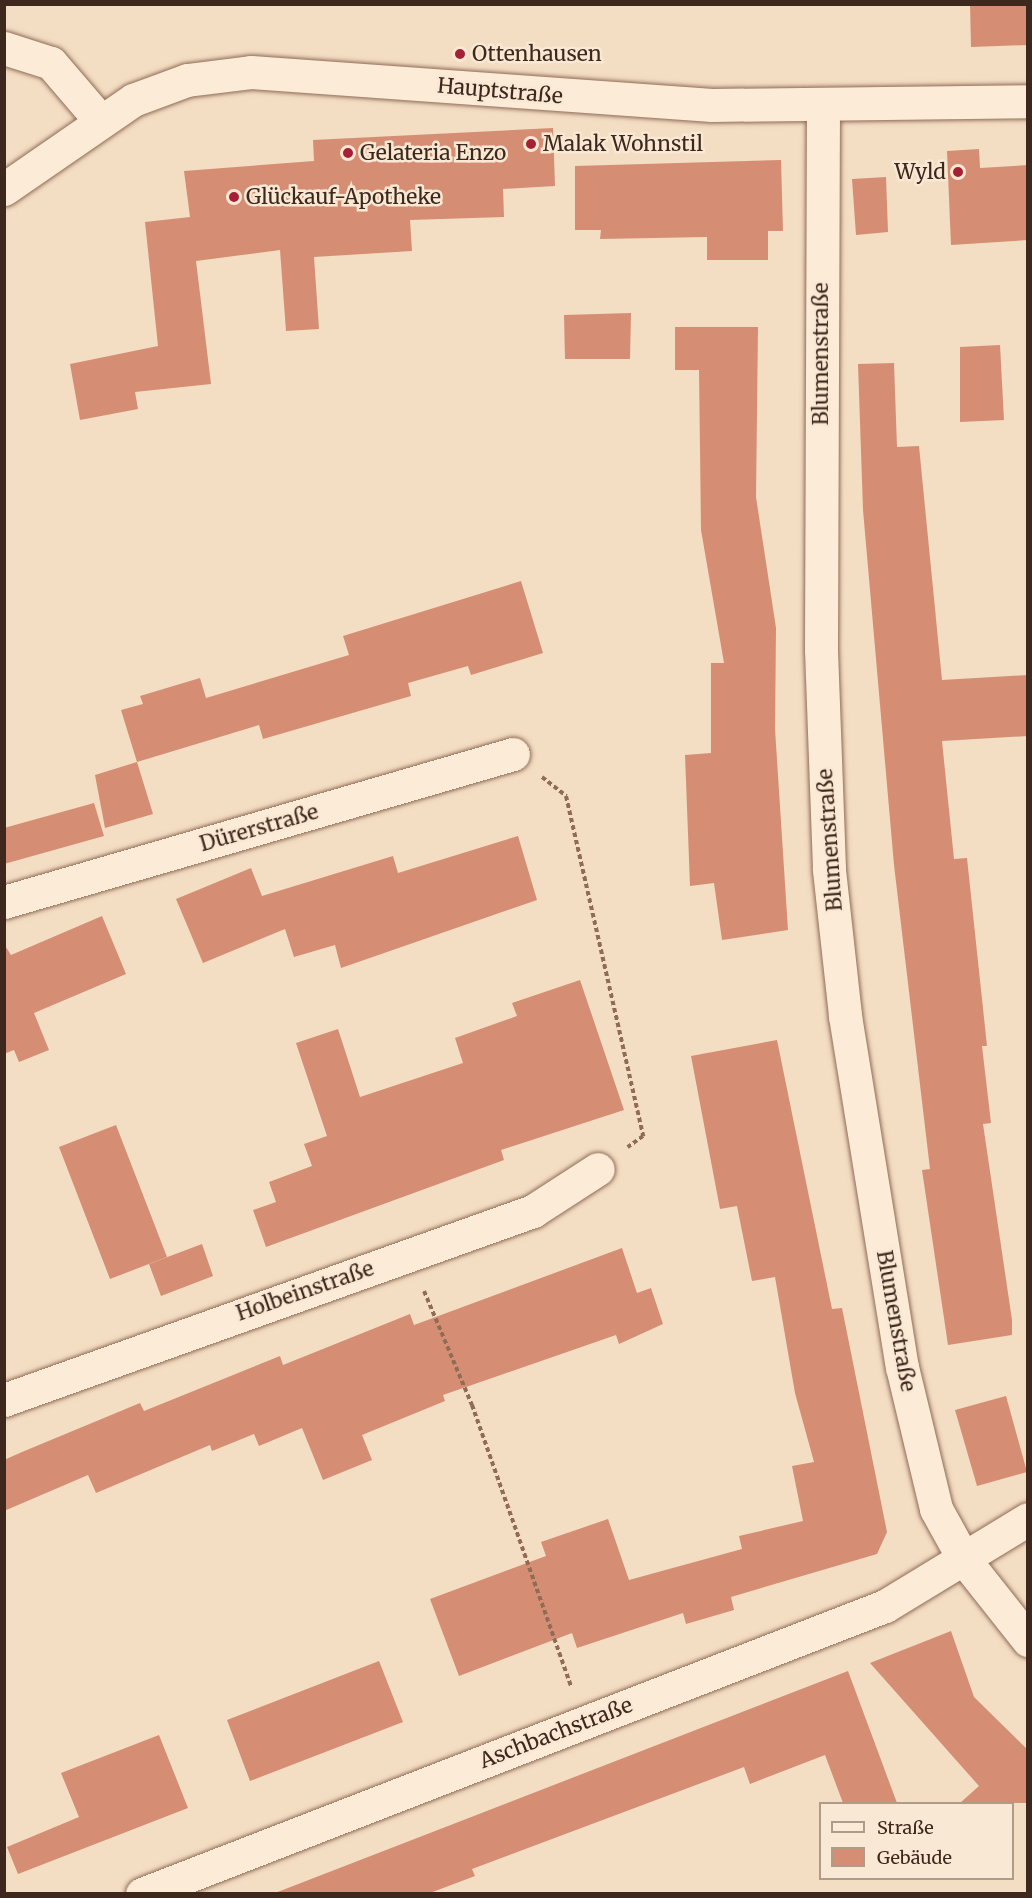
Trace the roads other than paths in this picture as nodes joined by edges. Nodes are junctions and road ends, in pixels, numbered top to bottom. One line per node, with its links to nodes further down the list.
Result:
1 (4, 48): 4 (street)
2 (1028, 101): 3 (street, Hauptstraße)
3 (823, 105): 4 (street, Hauptstraße); 11 (street, Blumenstraße)
4 (99, 119): 5 (street, Hauptstraße)
5 (4, 189)
6 (513, 754): 7 (street, Dürerstraße)
7 (4, 902)
8 (598, 1169): 9 (street, Holbeinstraße)
9 (4, 1400)
10 (1028, 1520): 11 (street, Aschbachstraße)
11 (963, 1558): 12 (street, Blumenstraße); 13 (street, Aschbachstraße)
12 (1028, 1640)
13 (142, 1893)

